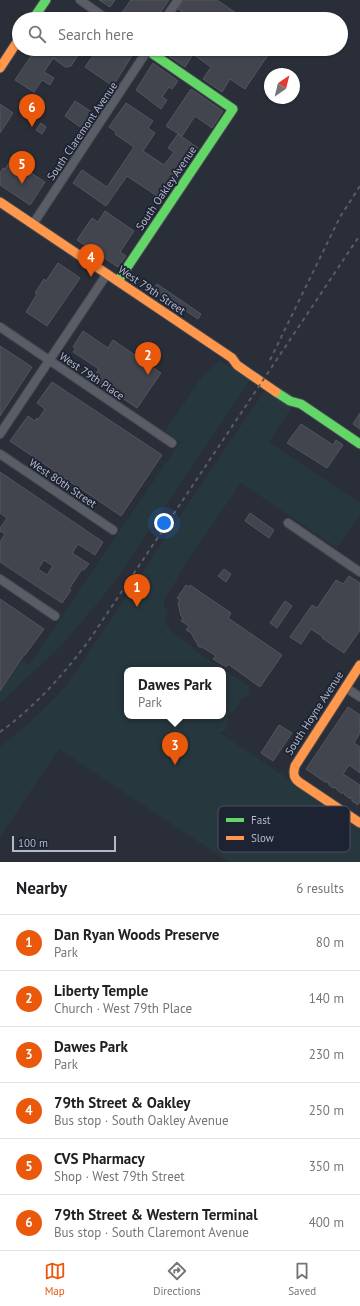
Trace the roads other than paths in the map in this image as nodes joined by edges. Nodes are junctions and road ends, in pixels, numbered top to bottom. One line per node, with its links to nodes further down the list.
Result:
1 (46, 0): 4 (street)
2 (80, 0): 5 (street)
3 (178, 0): 6 (street)
4 (38, 12)
5 (97, 12)
6 (170, 12)
7 (12, 50): 10 (street)
8 (145, 56): 12 (street, South Claremont Avenue)
9 (156, 56): 14 (street, South Oakley Avenue)
10 (0, 68)
11 (0, 202): 12 (street, West 79th Street)
12 (33, 224): 13 (street, West 79th Street)
13 (108, 274): 14 (street, West 79th Street); 16 (street)
14 (118, 281): 19 (street, West 79th Street)
15 (0, 326): 16 (street, West 79th Place)
16 (50, 360): 17 (street); 18 (street, West 79th Place)
17 (0, 434)
18 (172, 443)
19 (360, 444)
20 (0, 454): 22 (street, West 80th Street)
21 (288, 524): 23 (street)
22 (113, 530)
23 (360, 572)
24 (0, 579): 25 (street)
25 (55, 616)
26 (360, 665): 27 (street, South Hoyne Avenue)
27 (345, 687): 28 (street); 29 (street, South Hoyne Avenue)
28 (360, 698)
29 (335, 806)
30 (350, 816): 31 (street, South Hoyne Avenue)
31 (360, 823)

